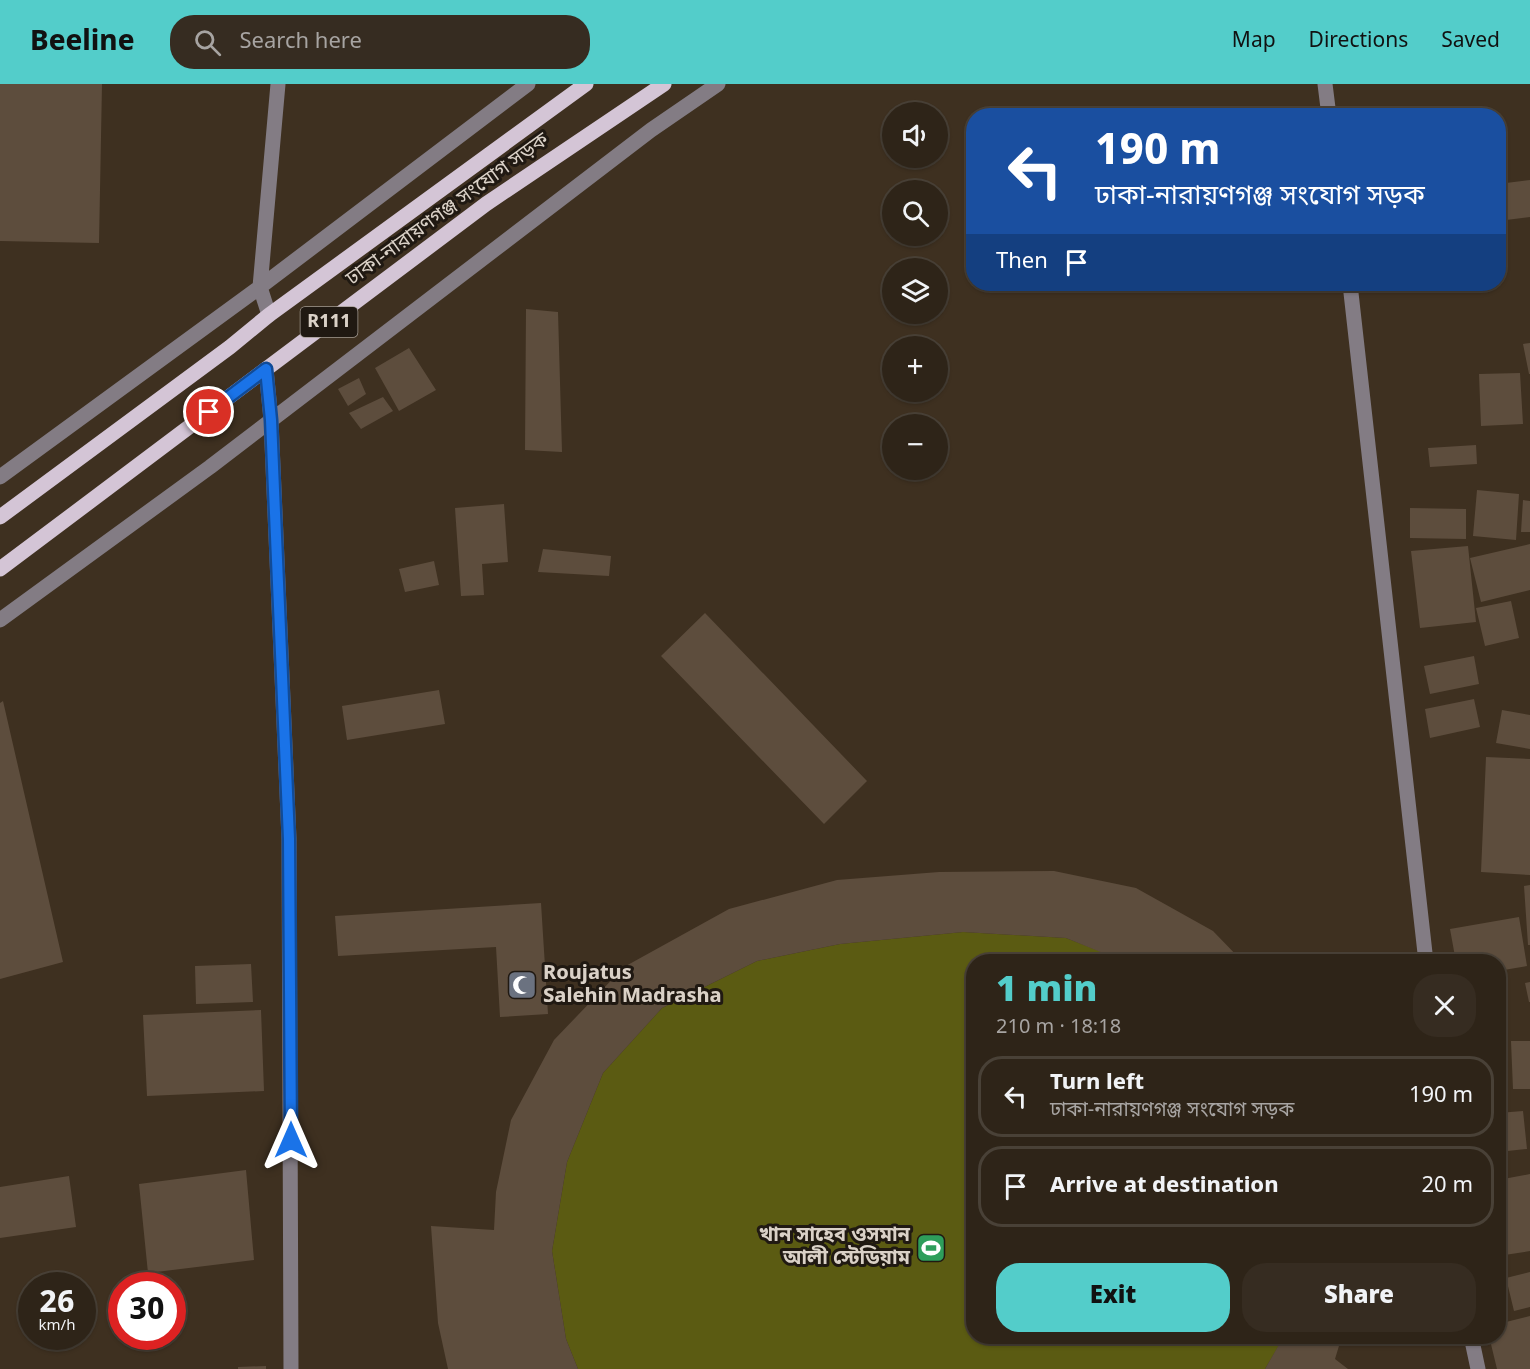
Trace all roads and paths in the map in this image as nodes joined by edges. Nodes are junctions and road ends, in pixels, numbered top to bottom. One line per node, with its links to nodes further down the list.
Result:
1 (278, 84): 8 (street)
2 (528, 84): 8 (street)
3 (586, 84): 10 (main road, ঢাকা-নারায়ণগঞ্জ সংযোগ সড়ক / R111)
4 (664, 84): 11 (main road, ঢাকা-নারায়ণগঞ্জ সংযোগ সড়ক / R111)
5 (718, 84): 12 (street)
6 (1324, 84): 7 (street)
7 (1328, 108)
8 (261, 287): 10 (street); 13 (street)
9 (1351, 291): 17 (street)
10 (269, 315): 14 (main road, ঢাকা-নারায়ণগঞ্জ সংযোগ সড়ক / R111)
11 (266, 369): 12 (street); 15 (main road, ঢাকা-নারায়ণগঞ্জ সংযোগ সড়ক / R111)
12 (271, 420): 16 (street); 19 (street)
13 (0, 477)
14 (0, 517)
15 (0, 569)
16 (0, 620)
17 (1425, 954)
18 (1473, 1344): 20 (street)
19 (291, 1369)
20 (1478, 1369)

